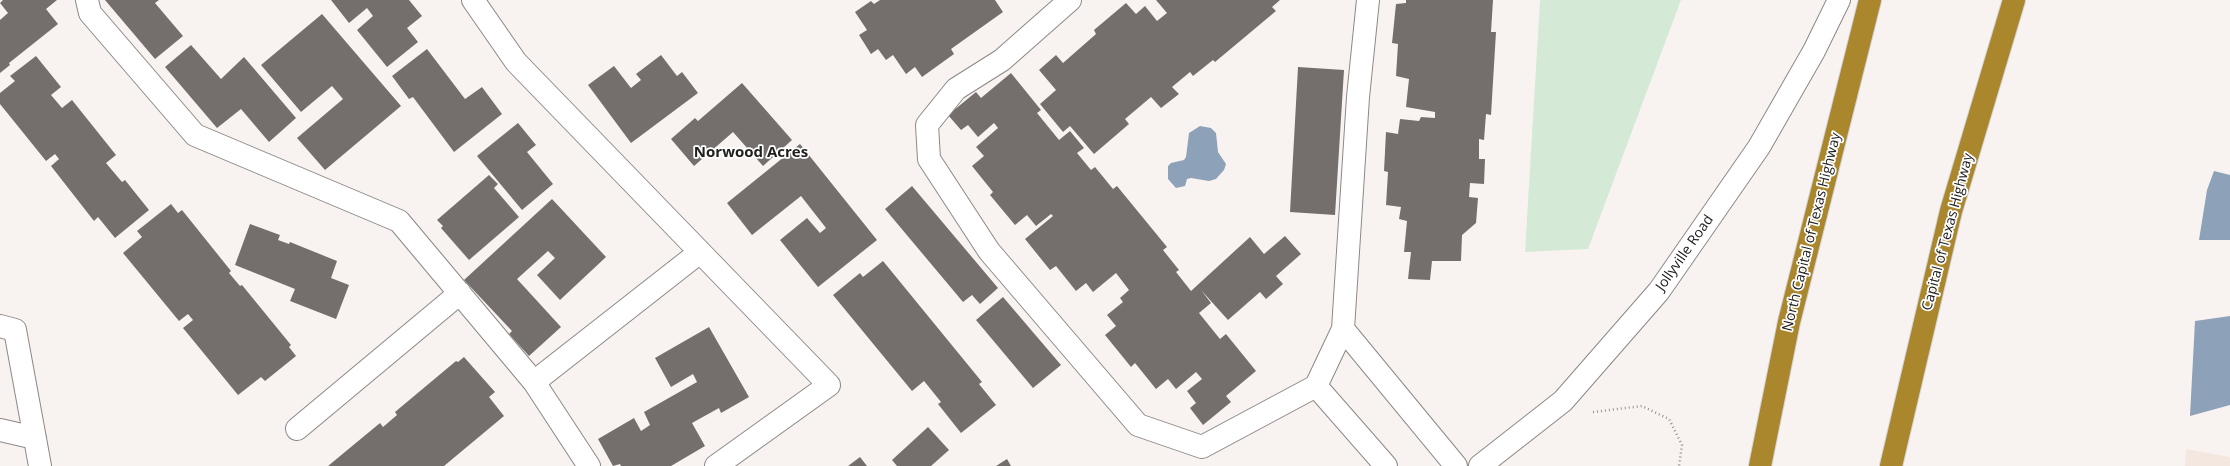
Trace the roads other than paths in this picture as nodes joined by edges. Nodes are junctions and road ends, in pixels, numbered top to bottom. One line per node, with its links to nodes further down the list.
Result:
1 (87, 0): 9 (street)
2 (473, 0): 8 (street)
3 (1070, 0): 13 (street)
4 (1368, 0): 11 (street)
5 (1839, 0): 22 (street, Jollyville Road)
6 (1870, 0): 23 (highway, North Capital of Texas Highway)
7 (2014, 0): 24 (highway, Capital of Texas Highway)
8 (700, 252): 12 (street); 19 (street)
9 (460, 293): 12 (street); 14 (street)
10 (0, 326): 16 (street)
11 (1343, 329): 13 (street); 21 (street)
12 (534, 382): 18 (street)
13 (1316, 386): 20 (street)
14 (298, 429)
15 (0, 430): 16 (street)
16 (35, 438): 17 (street)
17 (40, 466)
18 (589, 466)
19 (716, 466)
20 (1386, 466)
21 (1456, 466)
22 (1480, 466)
23 (1760, 466)
24 (1891, 466)

